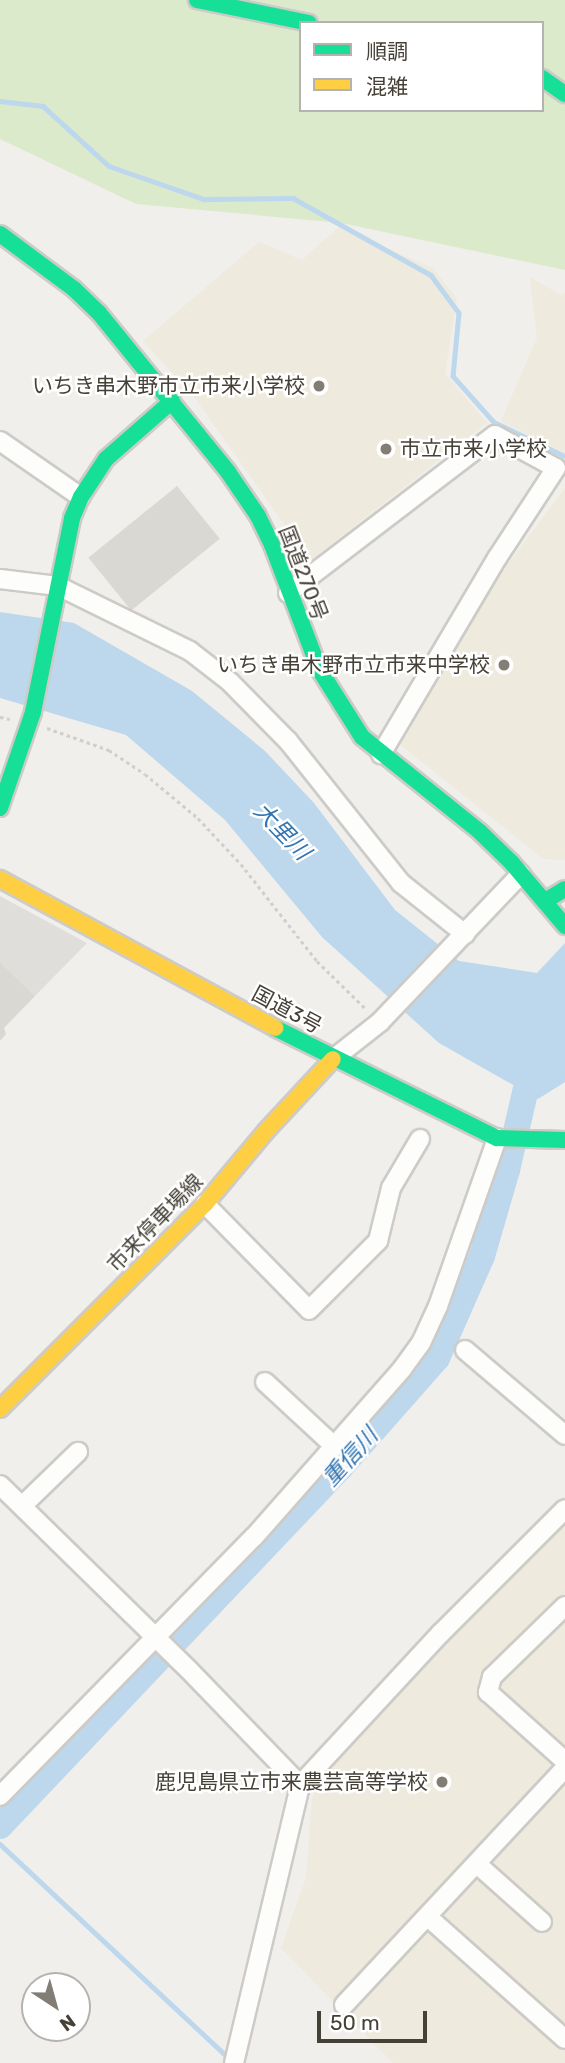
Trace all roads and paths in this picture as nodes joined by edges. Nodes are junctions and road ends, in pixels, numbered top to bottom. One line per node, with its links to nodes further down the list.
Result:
1 (197, 0): 2 (main road)
2 (299, 21)
3 (544, 79): 4 (main road)
4 (565, 94)
5 (0, 234): 6 (main road, 国道270号)
6 (172, 401): 8 (main road); 11 (main road, 国道270号)
7 (0, 441): 8 (street)
8 (81, 497): 10 (main road)
9 (0, 579): 10 (street)
10 (57, 593): 13 (main road); 21 (street)
11 (288, 593): 14 (main road, 国道270号); 14 (street)
12 (0, 717): 13 (path)
13 (31, 717): 15 (main road); 22 (path)
14 (381, 754): 16 (main road, 国道270号)
15 (0, 808)
16 (521, 874): 19 (main road, 国道270号); 21 (street)
17 (0, 879): 23 (main road, 国道3号)
18 (565, 889): 19 (main road)
19 (545, 901): 20 (main road, 国道270号)
20 (563, 923)
21 (463, 936): 22 (street)
22 (383, 1019): 23 (street)
23 (333, 1059): 24 (main road, 国道3号); 27 (main road, 市来停車場線)
24 (497, 1138): 26 (main road, 国道3号); 32 (street)
25 (420, 1139): 27 (street)
26 (565, 1140)
27 (205, 1204): 30 (main road, 市来停車場線)
28 (465, 1350): 31 (street)
29 (265, 1382): 32 (street)
30 (0, 1409)
31 (565, 1435)
32 (334, 1446): 38 (street)
33 (78, 1452): 35 (street)
34 (0, 1485): 35 (street)
35 (22, 1506): 38 (street)
36 (565, 1509): 41 (street)
37 (565, 1606): 39 (street)
38 (155, 1636): 41 (street); 42 (street)
39 (565, 1761)
40 (565, 1768): 43 (street)
41 (300, 1785): 48 (street)
42 (0, 1796)
43 (477, 1864): 44 (street); 45 (street)
44 (428, 1917): 46 (street); 47 (street)
45 (542, 1922)
46 (344, 2005)
47 (565, 2039)
48 (234, 2063)

